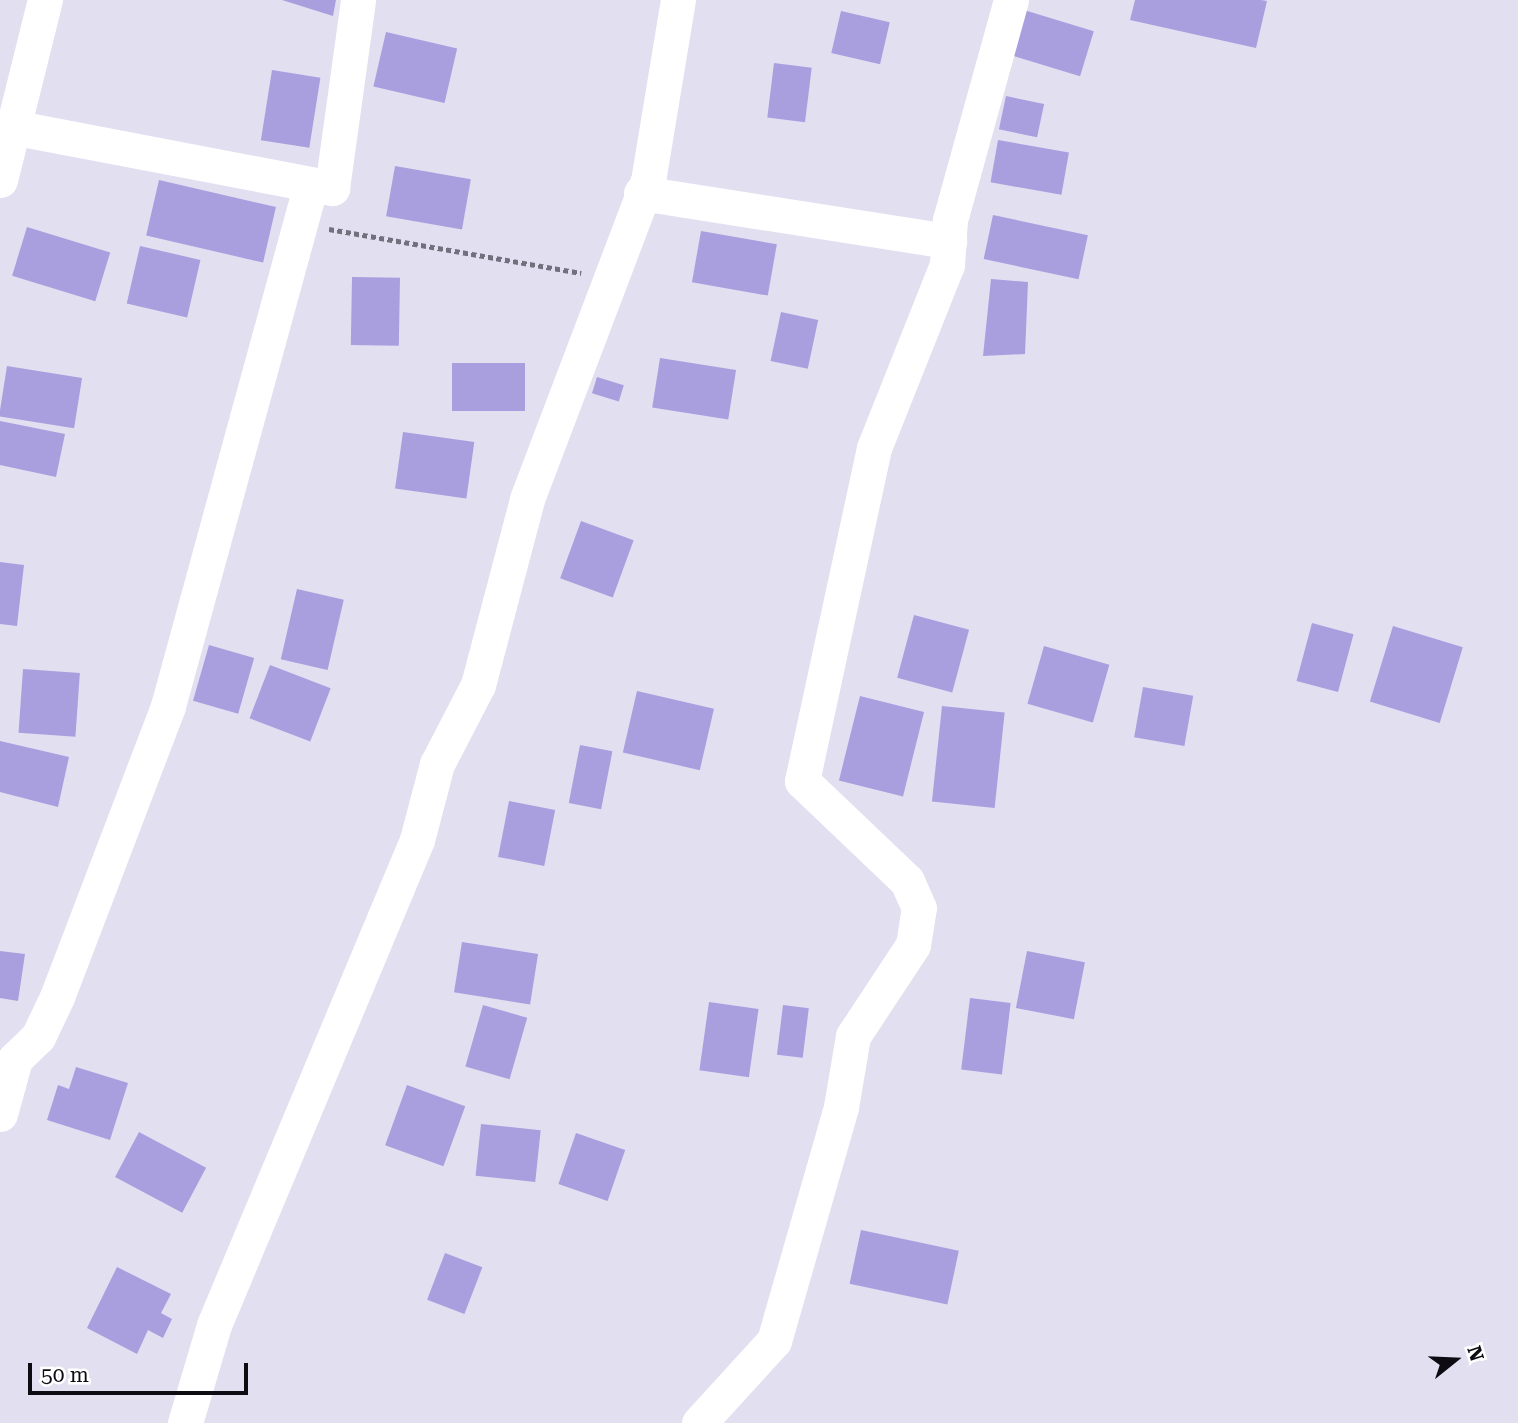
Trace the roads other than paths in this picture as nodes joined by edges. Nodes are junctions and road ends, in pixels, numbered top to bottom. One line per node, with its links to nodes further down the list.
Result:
1 (45, 0): 5 (street)
2 (358, 0): 7 (street)
3 (678, 0): 8 (street)
4 (1011, 0): 9 (street)
5 (13, 108): 6 (street); 7 (street)
6 (0, 180)
7 (311, 184): 10 (street)
8 (641, 193): 9 (street); 11 (street)
9 (948, 241): 12 (street)
10 (0, 1114)
11 (185, 1423)
12 (699, 1423)

